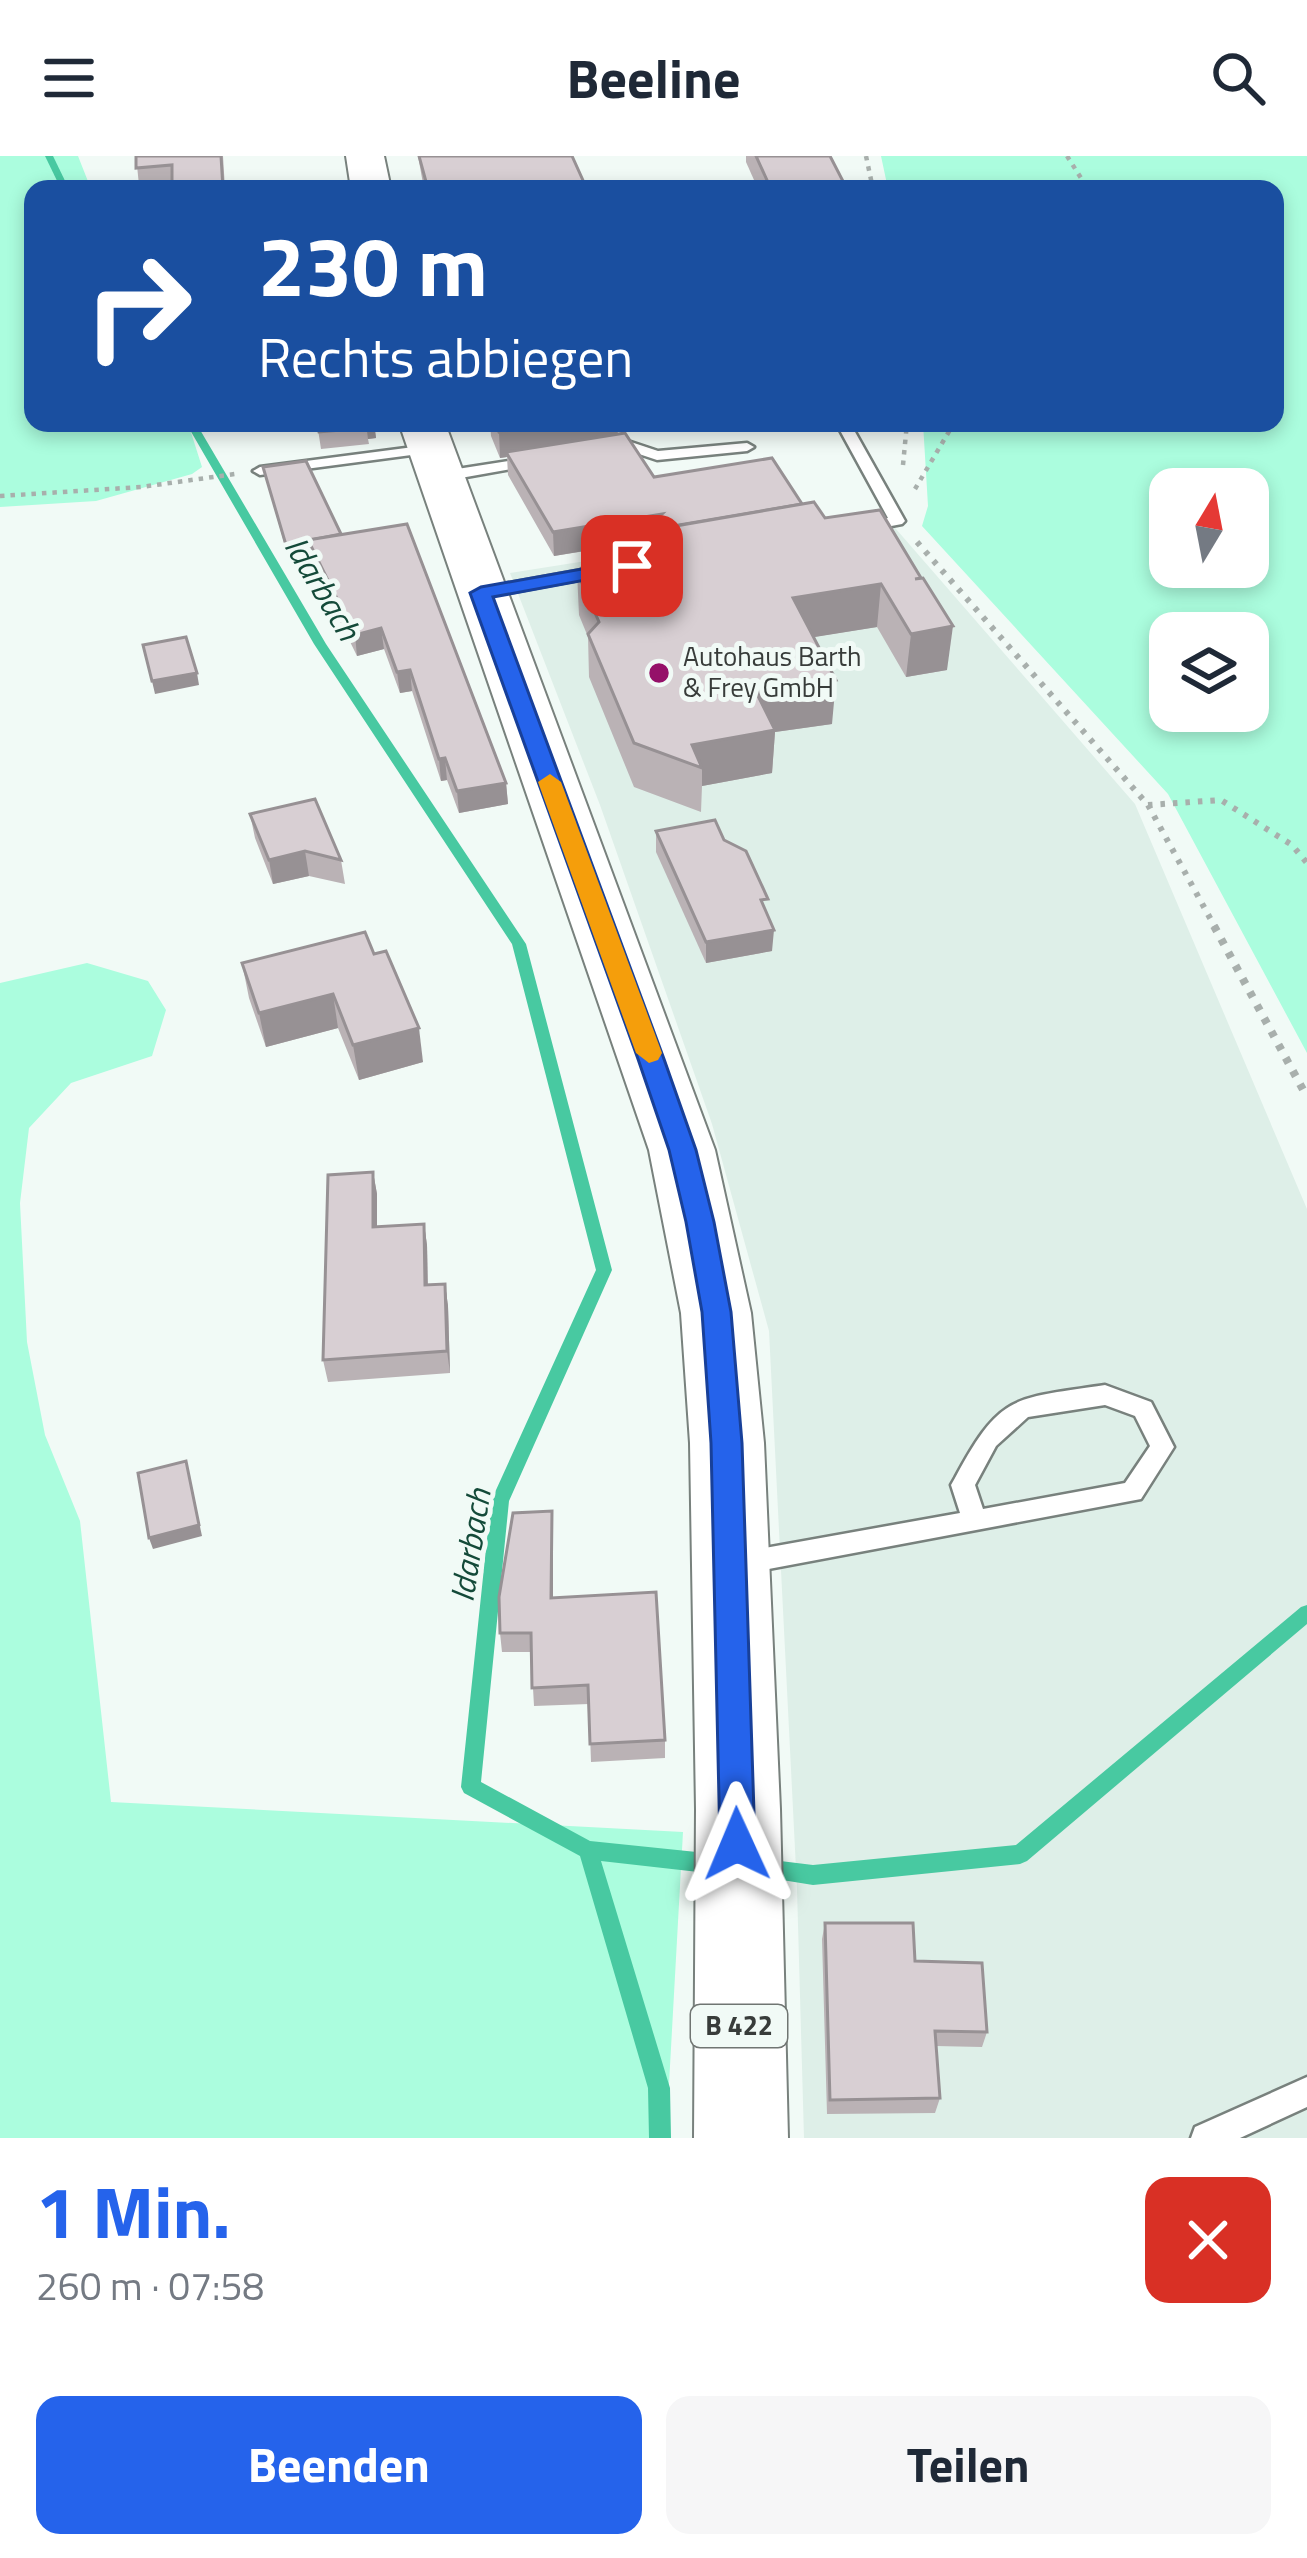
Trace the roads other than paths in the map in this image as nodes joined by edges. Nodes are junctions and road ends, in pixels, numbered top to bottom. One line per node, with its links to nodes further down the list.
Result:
1 (848, 432): 7 (lane)
2 (747, 447): 4 (lane)
3 (430, 450): 5 (lane); 6 (lane); 9 (main road, B 422)
4 (588, 453)
5 (545, 460)
6 (260, 471)
7 (829, 532)
8 (628, 567): 9 (lane)
9 (481, 593): 11 (main road, B 422)
10 (975, 1521): 10 (lane); 11 (lane)
11 (730, 1565): 13 (main road, B 422)
12 (1307, 2092): 14 (lane)
13 (741, 2138)
14 (1206, 2138)

